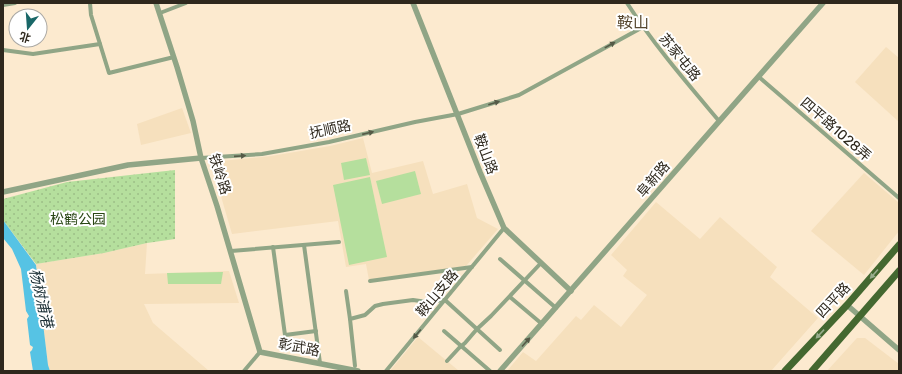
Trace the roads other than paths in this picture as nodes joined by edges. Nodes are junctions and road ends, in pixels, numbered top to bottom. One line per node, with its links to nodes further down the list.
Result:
1 (15, 3): 8 (street)
2 (90, 3): 11 (street)
3 (156, 3): 9 (street, 铁岭路)
4 (186, 3): 9 (street)
5 (413, 3): 15 (street, 鞍山路)
6 (627, 3): 10 (street, 苏家屯路)
7 (823, 3): 14 (street, 阜新路)
8 (3, 5)
9 (160, 13): 13 (street, 铁岭路)
10 (643, 27): 15 (street, 抚顺路, one-way to 10); 16 (street, 苏家屯路)
11 (100, 44): 12 (street); 13 (street)
12 (3, 50)
13 (174, 57): 17 (street, 铁岭路)
14 (759, 77): 16 (street, 阜新路); 19 (street, 四平路1028弄)
15 (458, 114): 17 (street, 抚顺路, one-way to 15); 20 (street, 鞍山路)
16 (719, 121): 33 (street, 阜新路)
17 (201, 158): 18 (street, 抚顺路); 25 (street, 铁岭路)
18 (3, 192)
19 (899, 198)
20 (504, 228): 27 (street, 鞍山路); 28 (street, 鞍山支路)
21 (339, 242): 22 (street)
22 (304, 245): 24 (street); 42 (street)
23 (899, 245): 36 (main road, 四平路, one-way to 36)
24 (273, 247): 25 (street); 42 (street)
25 (231, 251): 47 (street, 铁岭路)
26 (500, 259): 31 (street)
27 (541, 263): 31 (street); 33 (street, 鞍山路)
28 (472, 267): 30 (street); 35 (street, 鞍山支路)
29 (899, 271): 38 (main road)
30 (370, 281)
31 (524, 281): 34 (street); 37 (street)
32 (346, 291): 39 (street)
33 (571, 291): 37 (street, 阜新路)
34 (510, 296): 40 (street); 41 (street)
35 (445, 300): 39 (street); 41 (street); 53 (street, 鞍山支路, one-way to 53)
36 (847, 305): 38 (street); 51 (main road, 四平路, one-way to 51)
37 (556, 308): 40 (street, 阜新路)
38 (859, 316): 46 (street); 56 (main road)
39 (350, 319): 50 (street)
40 (542, 324): 55 (street, 阜新路, one-way to 40)
41 (477, 329): 44 (street); 45 (street)
42 (316, 331): 49 (street)
43 (444, 331): 44 (street)
44 (461, 346): 48 (street); 54 (street)
45 (500, 350)
46 (899, 350)
47 (260, 352): 49 (street, 彰武路); 52 (street, 彰武路)
48 (447, 361)
49 (320, 363): 50 (street, 彰武路)
50 (357, 368)
51 (787, 370)
52 (244, 371)
53 (386, 371)
54 (490, 371)
55 (500, 371)
56 (812, 371)

